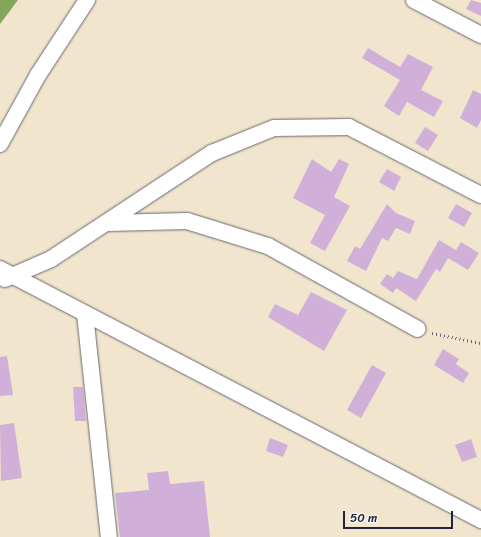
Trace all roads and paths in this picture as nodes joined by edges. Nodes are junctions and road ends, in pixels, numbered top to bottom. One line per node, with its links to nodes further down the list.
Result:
1 (87, 0): 4 (street)
2 (414, 0): 3 (street)
3 (481, 35)
4 (0, 144)
5 (481, 195): 6 (street)
6 (108, 224): 7 (street); 9 (street)
7 (4, 276): 8 (street)
8 (85, 314): 11 (street); 12 (street)
9 (418, 329): 10 (path)
10 (481, 343)
11 (481, 520)
12 (110, 537)

